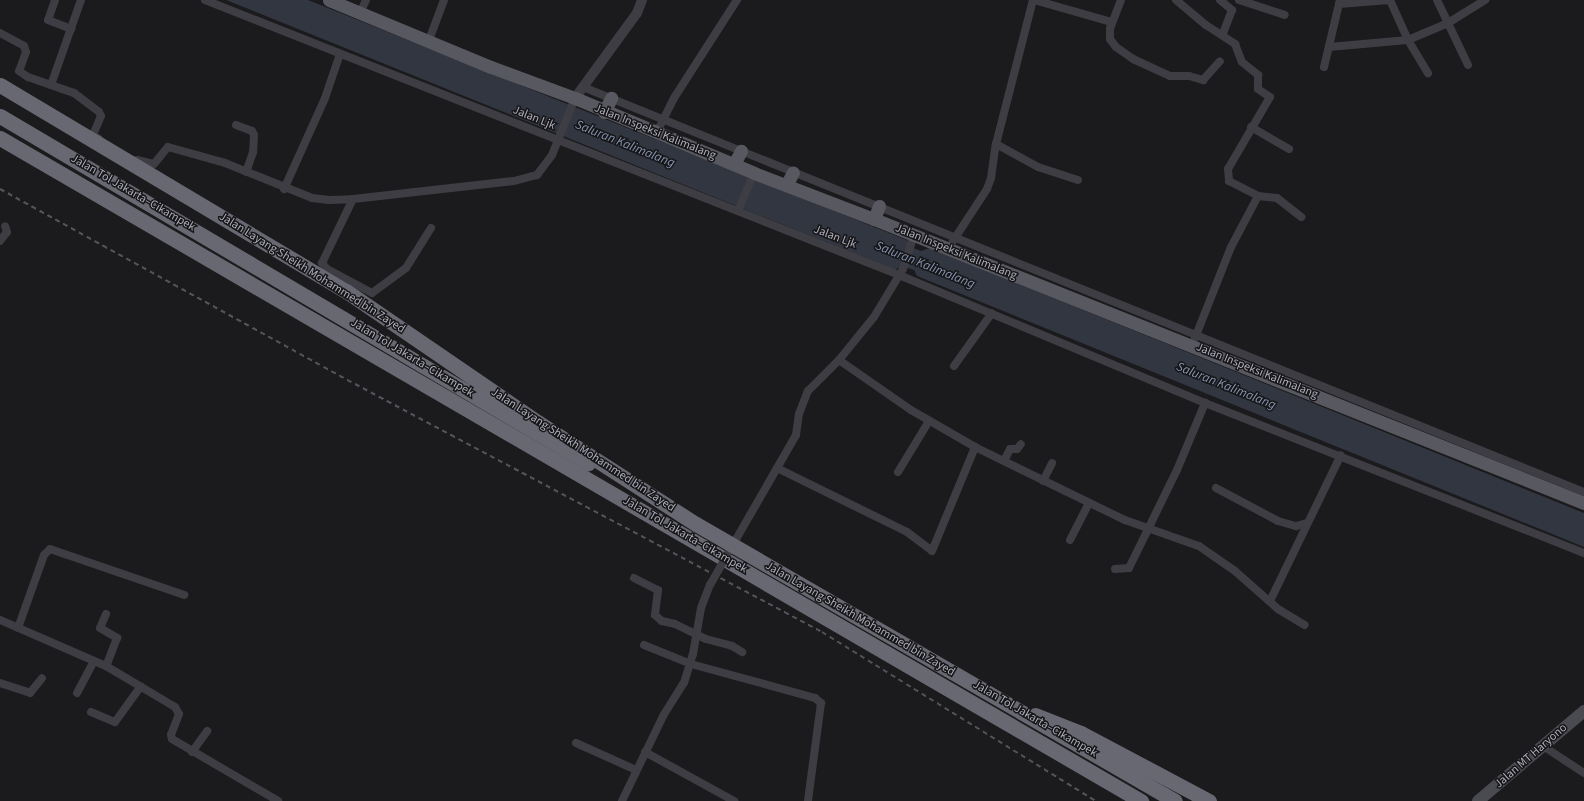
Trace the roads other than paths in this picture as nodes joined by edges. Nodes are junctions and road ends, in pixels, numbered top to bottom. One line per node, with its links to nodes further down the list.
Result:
1 (55, 0): 23 (street)
2 (81, 0): 23 (street)
3 (205, 0): 29 (street, Jalan Ljk)
4 (329, 0): 19 (main road, Jalan Inspeksi Kalimalang)
5 (366, 0): 19 (street)
6 (444, 0): 26 (street)
7 (642, 0): 36 (street)
8 (738, 0): 42 (street)
9 (1034, 0): 21 (street); 48 (street)
10 (1121, 0): 21 (street)
11 (1176, 0): 25 (street)
12 (1220, 0): 18 (street)
13 (1238, 0): 18 (street); 20 (street)
14 (1390, 0): 17 (street); 27 (street)
15 (1437, 0): 22 (street)
16 (1485, 0): 22 (street)
17 (1339, 2): 28 (street)
18 (1232, 10): 25 (street)
19 (360, 13): 26 (main road, Jalan Inspeksi Kalimalang)
20 (1285, 16)
21 (1112, 22): 30 (street)
22 (1448, 22): 27 (street); 31 (street)
23 (71, 28): 35 (street)
24 (0, 33): 35 (street)
25 (1223, 34): 44 (street)
26 (429, 40): 39 (main road, Jalan Inspeksi Kalimalang)
27 (1408, 40): 28 (street); 33 (street)
28 (1329, 47): 32 (street)
29 (340, 54): 47 (street, Jalan Ljk); 57 (street)
30 (1220, 61)
31 (1468, 65)
32 (1324, 66)
33 (1428, 73)
34 (0, 85): 127 (highway, Jalan Layang Sheikh Mohammed bin Zayed, bridge)
35 (51, 85): 52 (street)
36 (583, 87): 38 (street, Jalan Inspeksi Kalimalang); 39 (street)
37 (0, 97): 126 (highway, Jalan Layang Sheikh Mohammed bin Zayed)
38 (611, 98): 40 (main road); 42 (street, Jalan Inspeksi Kalimalang)
39 (574, 101): 40 (main road, Jalan Inspeksi Kalimalang); 47 (street)
40 (604, 112): 45 (main road, Jalan Inspeksi Kalimalang)
41 (0, 116): 111 (highway, Jalan Tol Jakarta–Cikampek)
42 (663, 119): 45 (street); 50 (street, Jalan Inspeksi Kalimalang)
43 (236, 125): 52 (street)
44 (1251, 127): 49 (street); 58 (street)
45 (656, 134): 51 (main road, Jalan Inspeksi Kalimalang)
46 (0, 138): 125 (highway, Jalan Tol Jakarta–Cikampek)
47 (560, 138): 59 (street); 61 (street, Jalan Ljk)
48 (996, 144): 55 (street); 66 (street)
49 (1290, 149)
50 (741, 151): 51 (main road); 53 (street, Jalan Inspeksi Kalimalang)
51 (734, 164): 54 (main road, Jalan Inspeksi Kalimalang)
52 (246, 172): 57 (street)
53 (793, 172): 56 (main road); 60 (street, Jalan Inspeksi Kalimalang)
54 (753, 175): 56 (main road, Jalan Inspeksi Kalimalang); 61 (street)
55 (1078, 180)
56 (787, 184): 63 (main road, Jalan Inspeksi Kalimalang)
57 (284, 189): 59 (street)
58 (1258, 196): 62 (street); 72 (street)
59 (353, 199): 65 (street)
60 (879, 206): 63 (main road); 66 (street, Jalan Inspeksi Kalimalang)
61 (739, 210): 70 (street, Jalan Ljk)
62 (1300, 217)
63 (874, 219): 68 (main road, Jalan Inspeksi Kalimalang)
64 (5, 226): 67 (street)
65 (431, 228)
66 (955, 237): 69 (street); 72 (street, Jalan Inspeksi Kalimalang)
67 (0, 241)
68 (913, 241): 69 (main road, Jalan Inspeksi Kalimalang); 70 (street)
69 (948, 248): 72 (main road, Jalan Inspeksi Kalimalang)
70 (901, 272): 71 (street, Jalan Ljk); 73 (street)
71 (992, 313): 74 (street); 75 (street, Jalan Ljk)
72 (1194, 340): 86 (street, Jalan Inspeksi Kalimalang); 88 (main road, Jalan Inspeksi Kalimalang)
73 (839, 360): 76 (street); 82 (street)
74 (954, 366)
75 (1205, 403): 79 (street, Jalan Ljk); 90 (street)
76 (929, 421): 78 (street); 83 (street)
77 (1021, 444): 80 (street)
78 (975, 447): 80 (street); 82 (street)
79 (1341, 455): 89 (street); 92 (street, Jalan Ljk)
80 (1004, 461): 84 (street)
81 (1052, 462): 84 (street)
82 (778, 468): 101 (street, bridge)
83 (898, 472)
84 (1043, 481): 87 (street)
85 (1216, 488): 89 (street)
86 (1584, 492)
87 (1089, 503): 90 (street); 91 (street)
88 (1584, 503)
89 (1307, 523): 96 (street)
90 (1149, 528): 93 (street); 96 (street)
91 (1070, 540)
92 (1584, 553)
93 (1115, 569)
94 (634, 578): 101 (street)
95 (184, 595): 100 (street)
96 (1270, 601): 99 (street)
97 (106, 614): 106 (street)
98 (0, 620): 100 (street)
99 (1305, 625)
100 (18, 628): 104 (street)
101 (696, 634): 103 (street); 105 (street)
102 (644, 645): 105 (street)
103 (742, 652)
104 (94, 661): 106 (street); 110 (street)
105 (691, 664): 118 (street); 124 (street)
106 (106, 666): 109 (street)
107 (42, 678): 108 (street)
108 (0, 683)
109 (140, 686): 112 (street); 117 (street)
110 (78, 693)
111 (1008, 704): 128 (highway, Jalan Tol Jakarta–Cikampek); 129 (highway)
112 (91, 712)
113 (1584, 712): 116 (main road, Jalan MT Haryono)
114 (207, 731): 117 (street)
115 (576, 743): 119 (street)
116 (1543, 746): 120 (street); 130 (main road, Jalan MT Haryono)
117 (192, 752): 121 (street)
118 (645, 752): 119 (street); 123 (street)
119 (636, 770): 122 (street)
120 (1584, 773)
121 (278, 801)
122 (622, 801)
123 (734, 801)
124 (808, 801)
125 (1141, 801)
126 (1160, 801)
127 (1175, 801)
128 (1179, 801)
129 (1209, 801)
130 (1478, 801)

